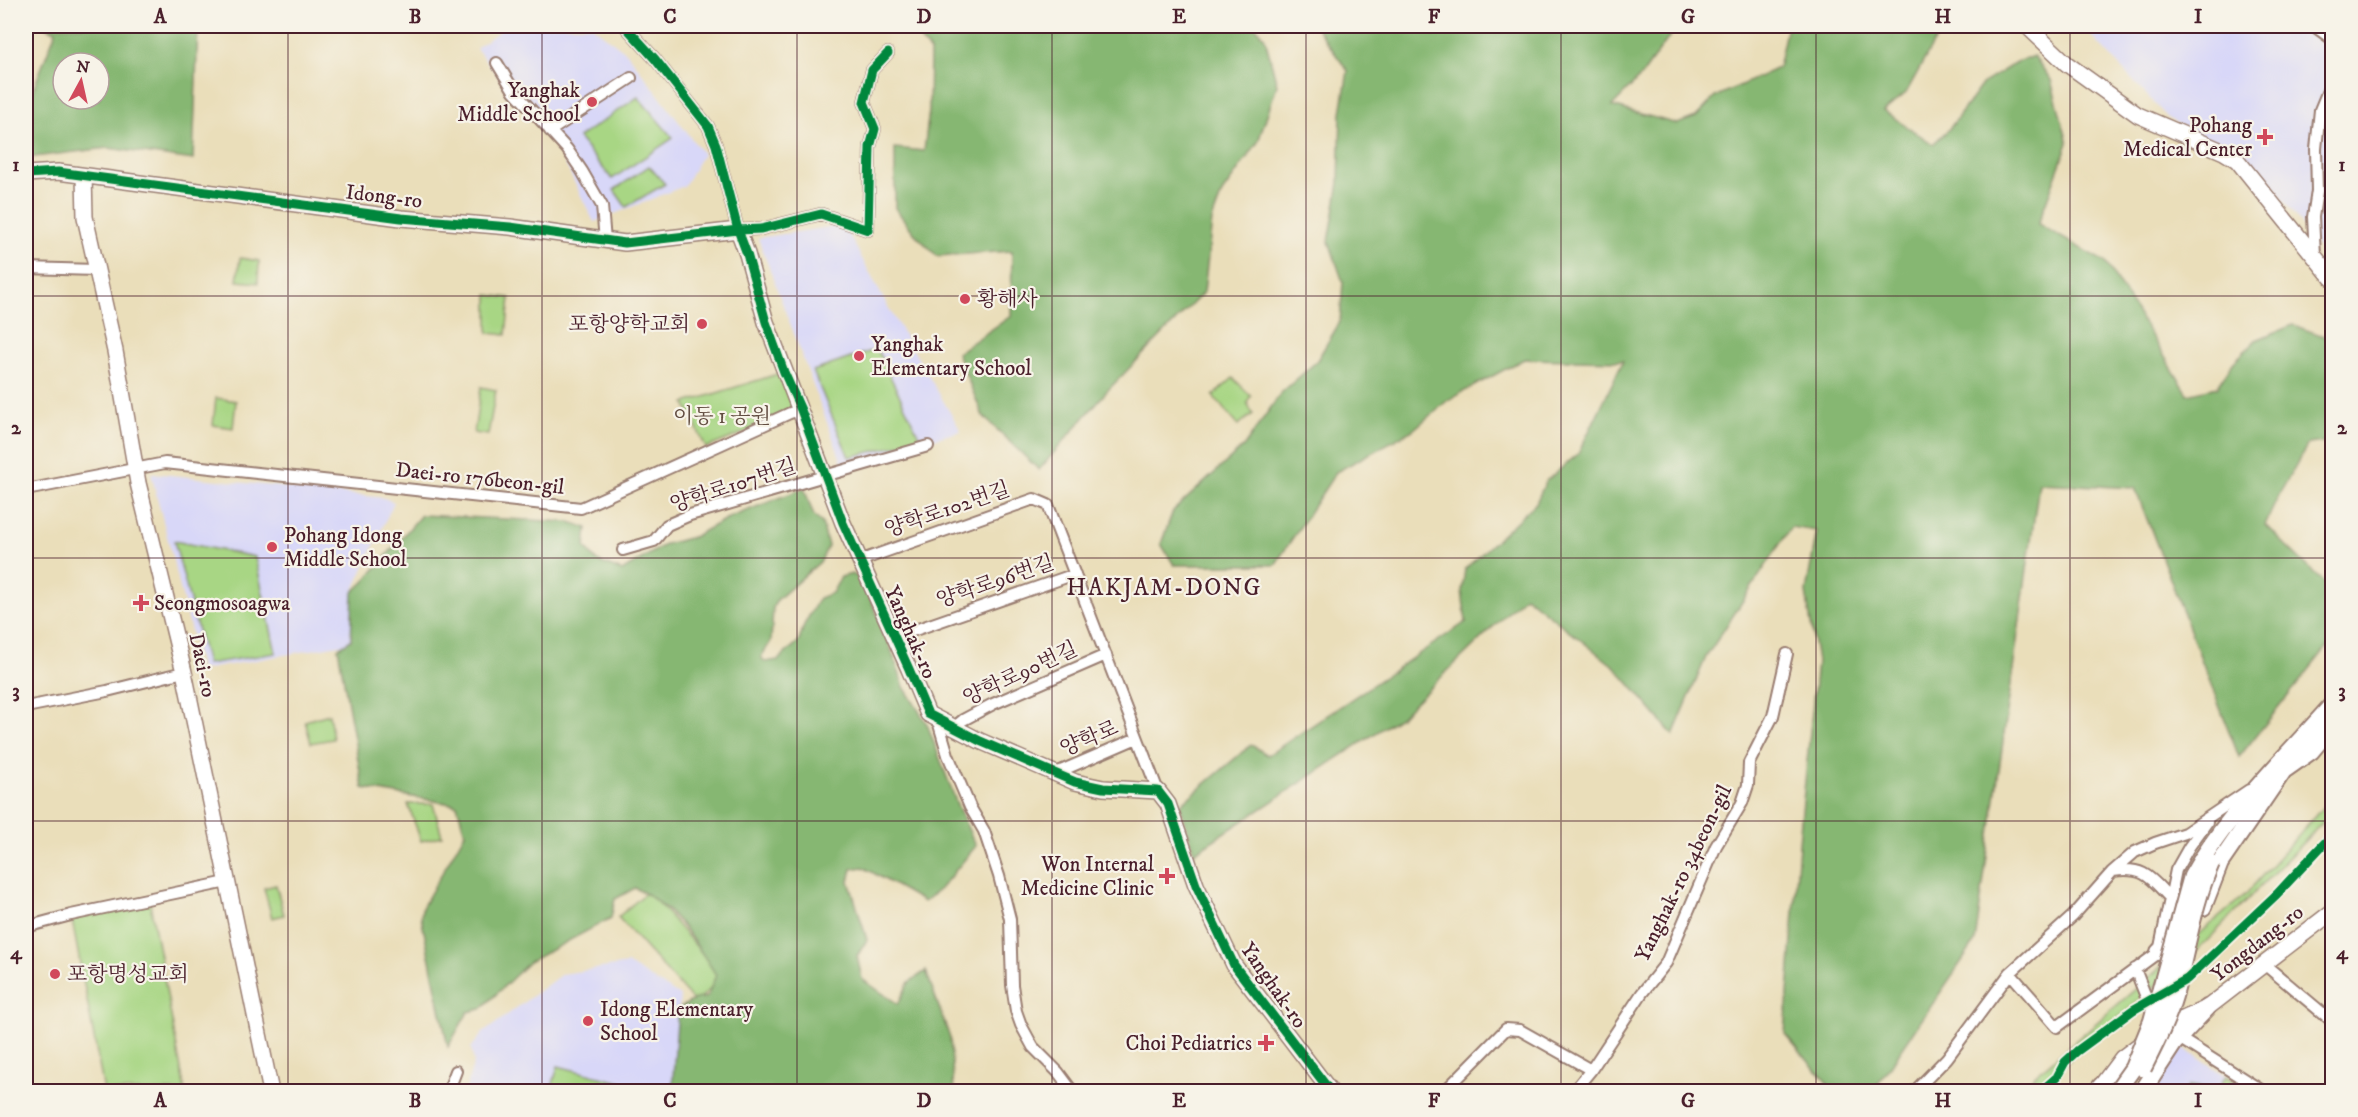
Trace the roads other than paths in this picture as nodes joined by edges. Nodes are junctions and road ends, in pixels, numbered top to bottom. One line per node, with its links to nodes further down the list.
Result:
1 (625, 26): 12 (street, Yanghak-ro)
2 (2027, 26): 14 (street)
3 (2314, 26): 4 (street)
4 (2332, 39)
5 (888, 53): 12 (street)
6 (497, 63): 9 (street)
7 (631, 78): 9 (street)
8 (2332, 81): 14 (street)
9 (550, 131): 13 (street)
10 (26, 174): 11 (street, Idong-ro)
11 (84, 176): 13 (street, Idong-ro); 16 (street, Daei-ro)
12 (738, 230): 13 (street, Idong-ro); 18 (street, Yanghak-ro)
13 (605, 241)
14 (2315, 255): 17 (street)
15 (26, 268): 16 (street)
16 (96, 270): 20 (street, Daei-ro)
17 (2332, 278)
18 (801, 411): 20 (street, Daei-ro 176beon-gil); 21 (street, Yanghak-ro)
19 (928, 446): 21 (street, 양학로107번길)
20 (136, 469): 22 (street, Daei-ro 176beon-gil); 29 (street, Daei-ro)
21 (826, 476): 23 (street, 양학로107번길); 24 (street, Yanghak-ro)
22 (26, 490)
23 (623, 550)
24 (859, 561): 25 (street, 양학로102번길); 26 (street, Yanghak-ro)
25 (1075, 574): 26 (street, 양학로96번길); 28 (street)
26 (895, 637): 33 (street, Yanghak-ro)
27 (1786, 654): 57 (street, Yanghak-ro 34beon-gil)
28 (1106, 655): 33 (street, 양학로90번길); 35 (street)
29 (184, 672): 32 (street); 44 (street, Daei-ro)
30 (2332, 695): 36 (main road)
31 (2332, 705): 36 (main road)
32 (26, 707)
33 (945, 725): 38 (street); 63 (street)
34 (2332, 726): 37 (main road)
35 (1137, 738): 38 (street, 양학로); 40 (street)
36 (2301, 741): 39 (main road)
37 (2283, 771): 42 (main road); 46 (main road)
38 (1056, 773): 40 (street)
39 (2259, 783): 41 (street); 42 (main road)
40 (1158, 791): 64 (street, Yanghak-ro)
41 (2214, 813): 43 (street); 45 (street)
42 (2206, 861): 59 (main road, bridge); 68 (main road, bridge)
43 (2112, 872): 45 (street); 52 (street)
44 (227, 882): 48 (street); 61 (street, Daei-ro)
45 (2169, 898): 46 (street); 49 (street)
46 (2202, 909): 49 (main road)
47 (2332, 912): 50 (street, Yongdang-ro)
48 (26, 927)
49 (2159, 952): 51 (street)
50 (2264, 964): 53 (street, Yongdang-ro); 54 (street)
51 (2135, 969): 52 (street); 55 (street)
52 (2010, 973): 67 (street)
53 (2207, 1008): 55 (street, Yongdang-ro); 56 (main road)
54 (2332, 1021)
55 (2158, 1030): 56 (street); 59 (street, Yongdang-ro)
56 (2179, 1038): 60 (main road); 69 (street)
57 (1591, 1070): 65 (street); 66 (street, Yanghak-ro 34beon-gil)
58 (456, 1071): 62 (street)
59 (2104, 1087): 60 (street)
60 (2145, 1087)
61 (271, 1092)
62 (448, 1092)
63 (1073, 1092)
64 (1331, 1092)
65 (1444, 1092)
66 (1572, 1092)
67 (1914, 1092)
68 (2128, 1092)
69 (2264, 1092)

